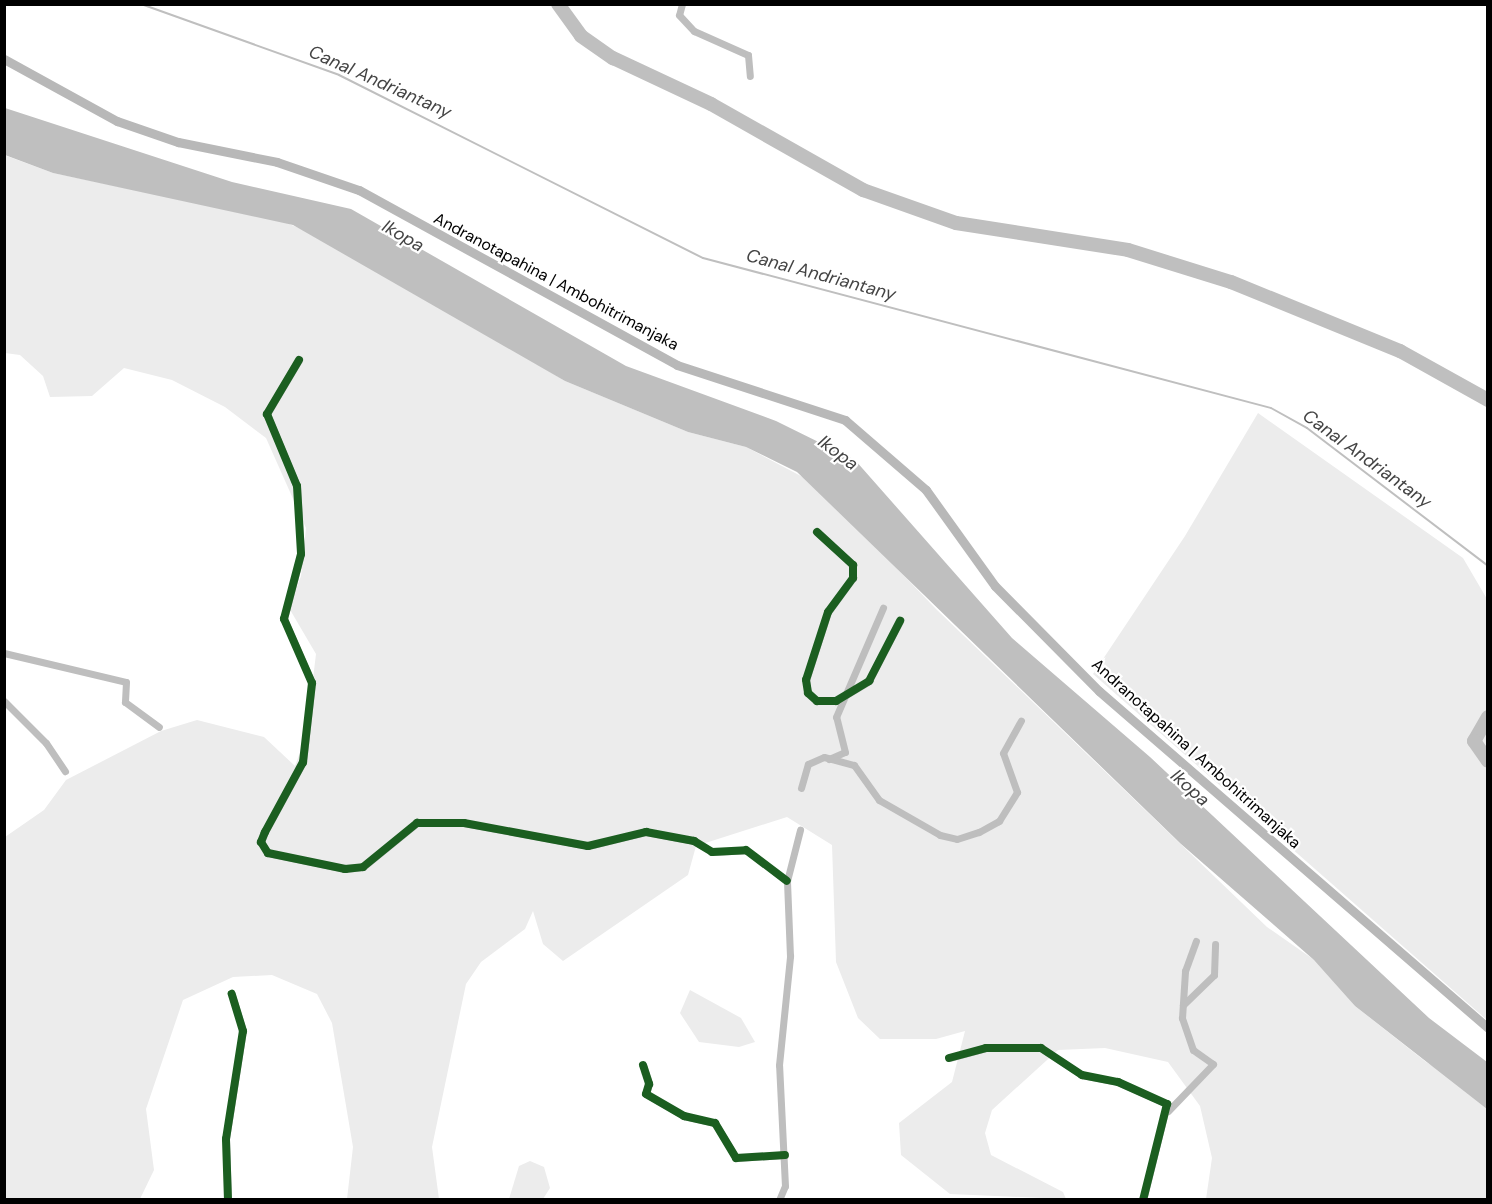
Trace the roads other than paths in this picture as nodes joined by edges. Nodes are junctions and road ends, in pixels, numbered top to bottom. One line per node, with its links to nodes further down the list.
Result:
1 (682, 4): 3 (street)
2 (4, 59): 22 (main road, Andranotapahina | Ambohitrimanjaka)
3 (750, 76)
4 (299, 360): 17 (street)
5 (817, 532): 9 (street)
6 (883, 608): 9 (street)
7 (900, 621): 9 (street)
8 (4, 653): 12 (street)
9 (844, 697): 13 (street)
10 (4, 701): 14 (street)
11 (1022, 721): 13 (street)
12 (159, 727)
13 (829, 759): 15 (street)
14 (65, 771)
15 (801, 788)
16 (800, 831): 17 (street)
17 (787, 880): 26 (street)
18 (1196, 941): 21 (street)
19 (1215, 944): 21 (street)
20 (231, 994): 27 (street)
21 (1183, 1005): 25 (street)
22 (1488, 1028)
23 (949, 1058): 25 (street)
24 (643, 1065): 26 (street)
25 (1168, 1111): 29 (street)
26 (785, 1155): 28 (street)
27 (228, 1200)
28 (779, 1200)
29 (1143, 1200)

